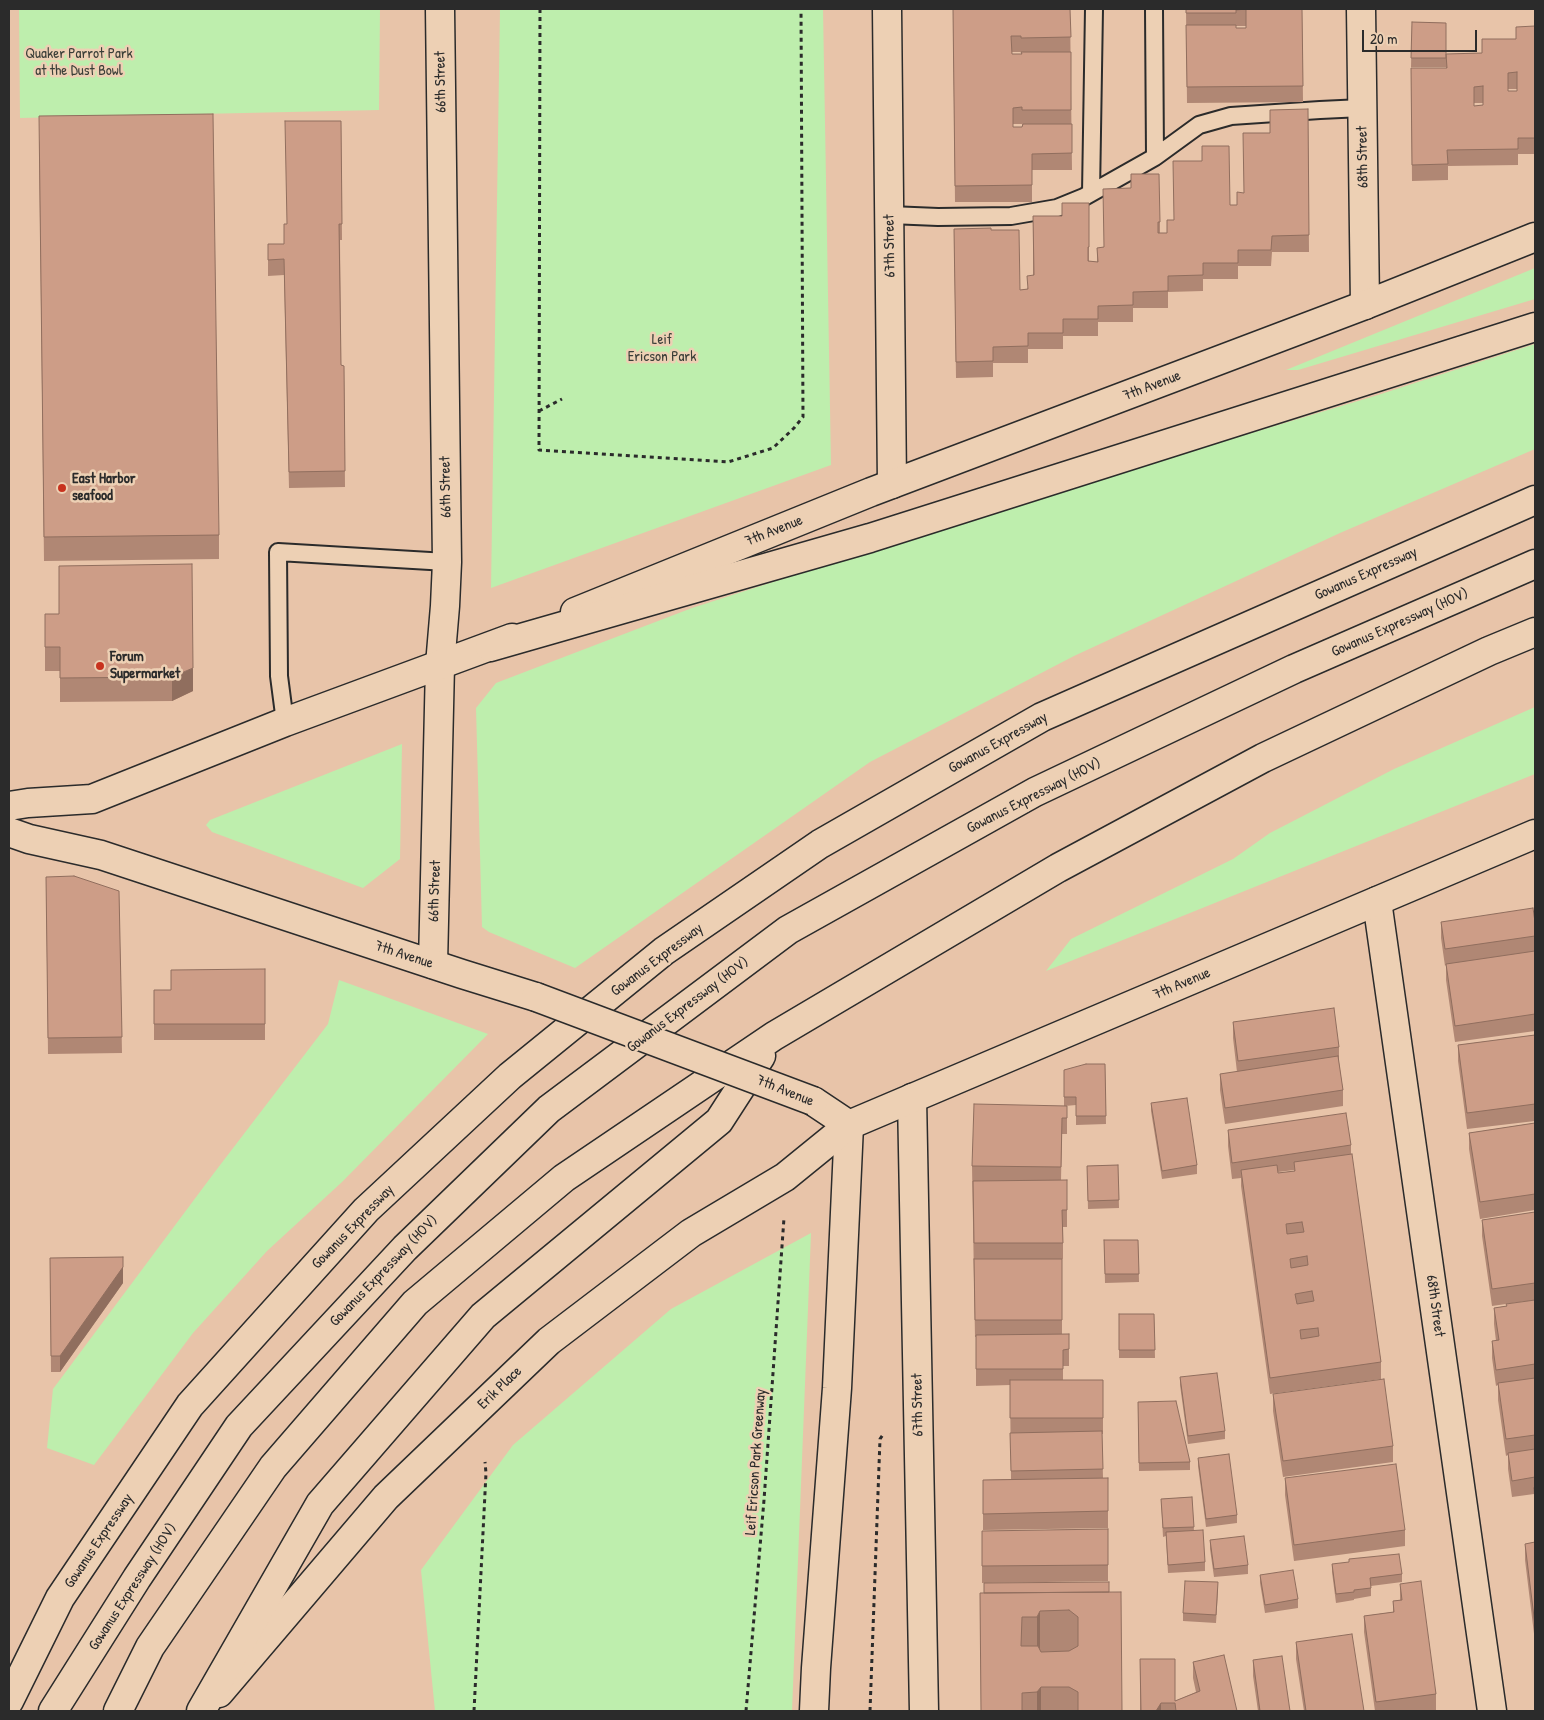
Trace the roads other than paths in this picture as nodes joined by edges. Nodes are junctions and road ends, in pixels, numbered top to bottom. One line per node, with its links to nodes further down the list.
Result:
1 (440, 9): 15 (main road, 66th Street)
2 (887, 9): 9 (main road, 67th Street)
3 (1094, 9): 8 (lane)
4 (1154, 9): 7 (lane)
5 (1360, 9): 6 (main road, 68th Street)
6 (1362, 108): 7 (lane); 11 (main road, 68th Street)
7 (1155, 157): 8 (lane)
8 (1091, 193): 9 (lane)
9 (890, 215): 13 (main road, 67th Street)
10 (1535, 237): 11 (main road, 7th Avenue)
11 (1365, 305): 13 (main road, 7th Avenue)
12 (1535, 327): 18 (main road)
13 (892, 484): 18 (main road, 7th Avenue)
14 (1535, 500): 29 (main road, Gowanus Expressway)
15 (447, 562): 19 (main road, 66th Street); 20 (lane)
16 (1535, 564): 30 (main road, Gowanus Expressway (HOV))
17 (1535, 632): 26 (main road)
18 (490, 647): 19 (main road, 7th Avenue)
19 (440, 665): 20 (main road, 7th Avenue); 25 (main road, 66th Street)
20 (285, 722): 21 (main road, 7th Avenue)
21 (9, 806)
22 (9, 832): 25 (main road, 7th Avenue)
23 (1535, 834): 24 (main road, 7th Avenue)
24 (1377, 901): 27 (main road, 7th Avenue); 35 (main road, 68th Street)
25 (433, 964): 28 (main road, 7th Avenue, bridge)
26 (774, 1036): 31 (main road); 32 (main road)
27 (912, 1098): 28 (main road, 7th Avenue); 34 (main road, 67th Street)
28 (849, 1125): 32 (main road, Erik Place); 33 (main road)
29 (9, 1701)
30 (53, 1711)
31 (118, 1711)
32 (202, 1711)
33 (814, 1711)
34 (924, 1711)
35 (1492, 1711)

